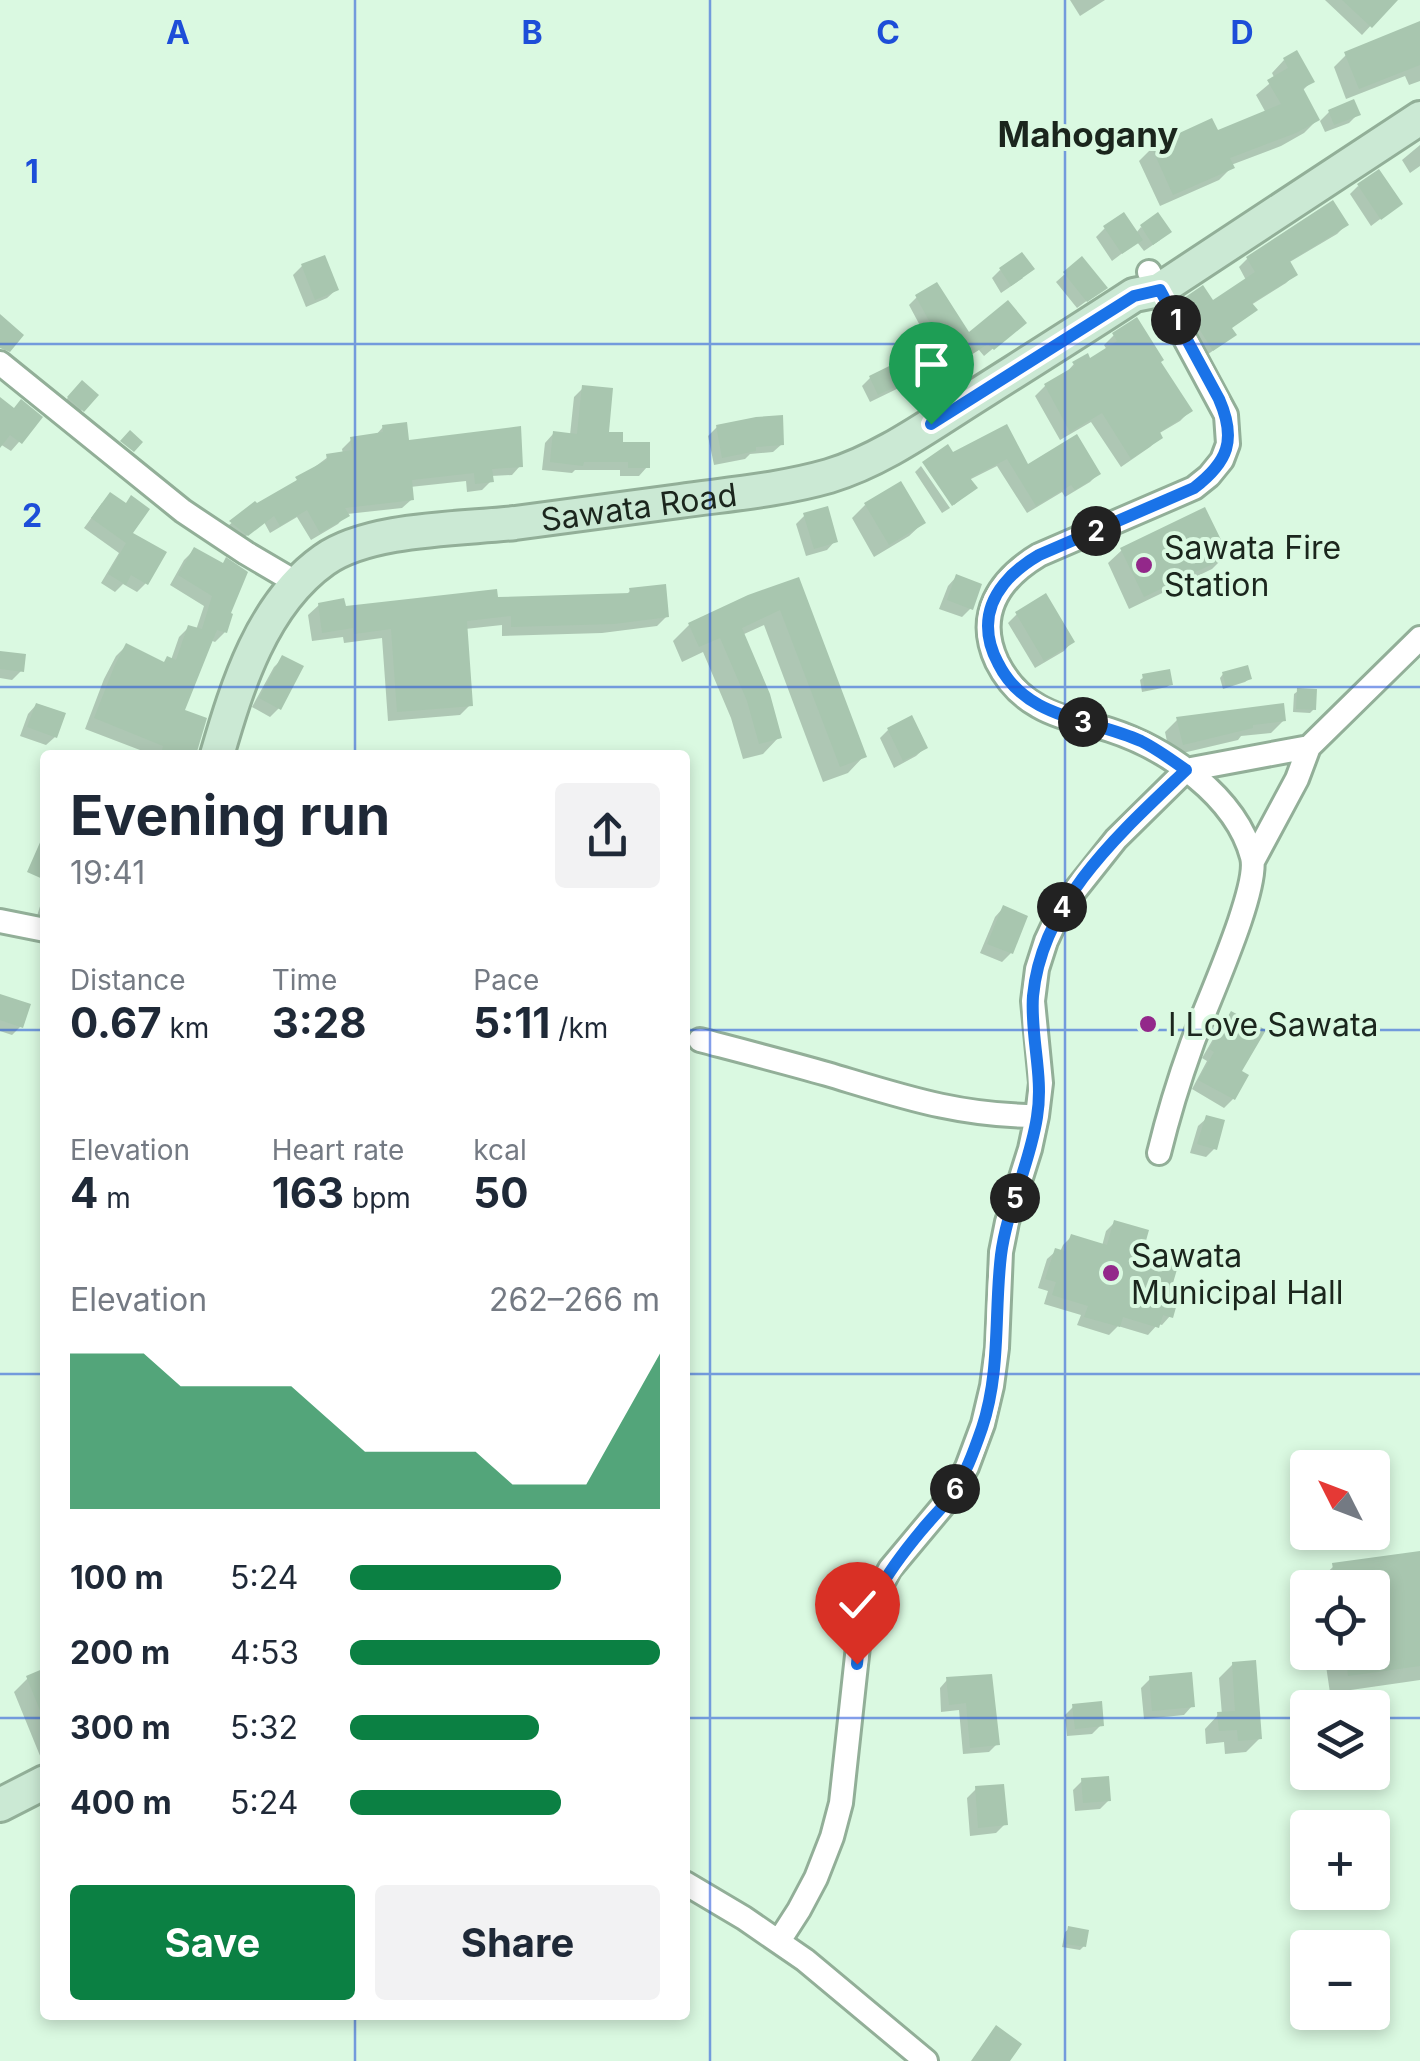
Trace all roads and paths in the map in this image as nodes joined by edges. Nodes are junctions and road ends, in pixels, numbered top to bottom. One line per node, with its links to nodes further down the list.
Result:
1 (1420, 92): 3 (main road, Sawata Road)
2 (1420, 118): 3 (main road, Sawata Road)
3 (1148, 286): 5 (main road, Sawata Road); 9 (street)
4 (0, 362): 5 (street)
5 (297, 582): 8 (main road, Sawata Road)
6 (1420, 638): 7 (street)
7 (1309, 747): 9 (street); 10 (street)
8 (218, 750)
9 (1186, 770): 10 (street); 14 (street)
10 (1253, 861): 15 (street)
11 (0, 921): 12 (street)
12 (40, 929)
13 (700, 1040): 14 (street)
14 (1038, 1116): 19 (street)
15 (1159, 1153)
16 (40, 1785): 17 (main road)
17 (0, 1805)
18 (690, 1885): 19 (street)
19 (779, 1942): 20 (street)
20 (926, 2061)

